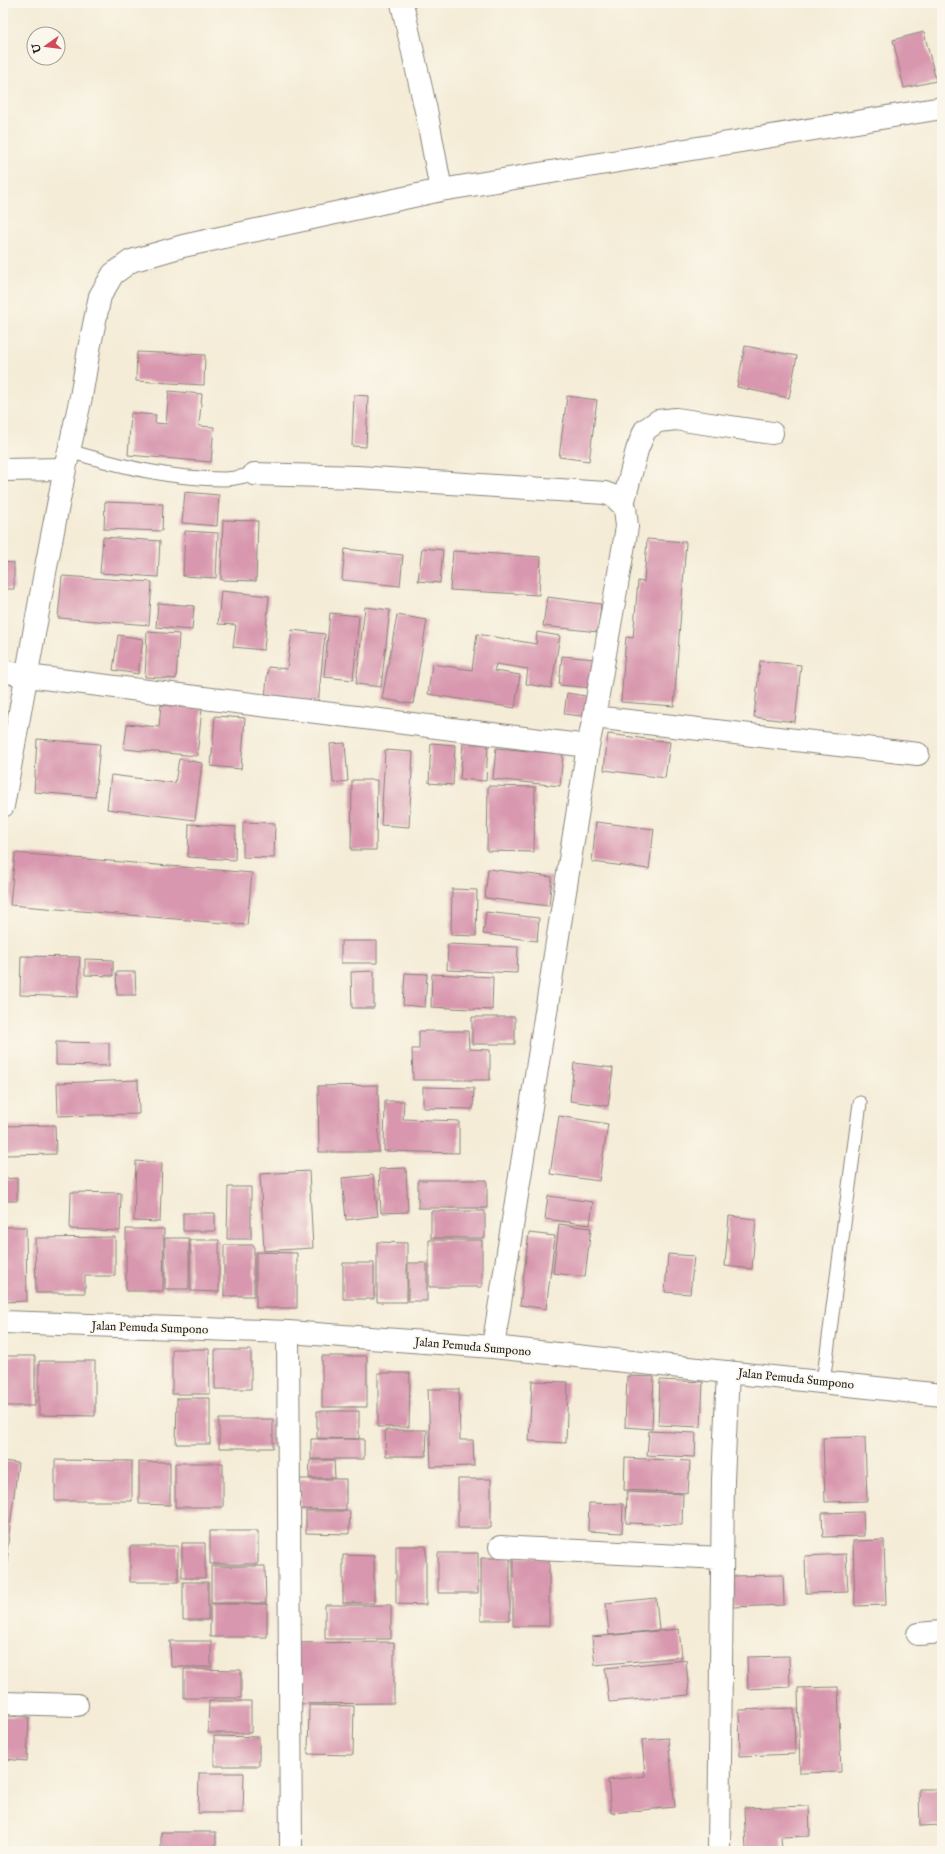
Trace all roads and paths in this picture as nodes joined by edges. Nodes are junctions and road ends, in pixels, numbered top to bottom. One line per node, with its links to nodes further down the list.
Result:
1 (402, 3): 3 (street)
2 (942, 108): 3 (street)
3 (441, 190): 5 (street)
4 (772, 433): 8 (street)
5 (67, 460): 6 (street); 7 (lane); 10 (street)
6 (3, 470)
7 (254, 474): 8 (street)
8 (623, 504): 11 (street)
9 (3, 671): 10 (street)
10 (27, 676): 12 (street); 14 (street)
11 (594, 717): 12 (street); 13 (street)
12 (588, 746): 18 (street)
13 (918, 754)
14 (3, 806)
15 (860, 1103): 20 (lane)
16 (3, 1322): 17 (street, Jalan Pemuda Sumpono)
17 (288, 1332): 18 (street, Jalan Pemuda Sumpono); 28 (street)
18 (493, 1347): 19 (street, Jalan Pemuda Sumpono)
19 (728, 1372): 20 (street, Jalan Pemuda Sumpono); 23 (street)
20 (824, 1375): 21 (street, Jalan Pemuda Sumpono)
21 (942, 1395)
22 (500, 1547): 23 (street)
23 (721, 1558): 29 (street)
24 (942, 1632): 25 (street)
25 (918, 1634)
26 (3, 1703): 27 (street)
27 (76, 1705)
28 (291, 1851)
29 (719, 1851)

